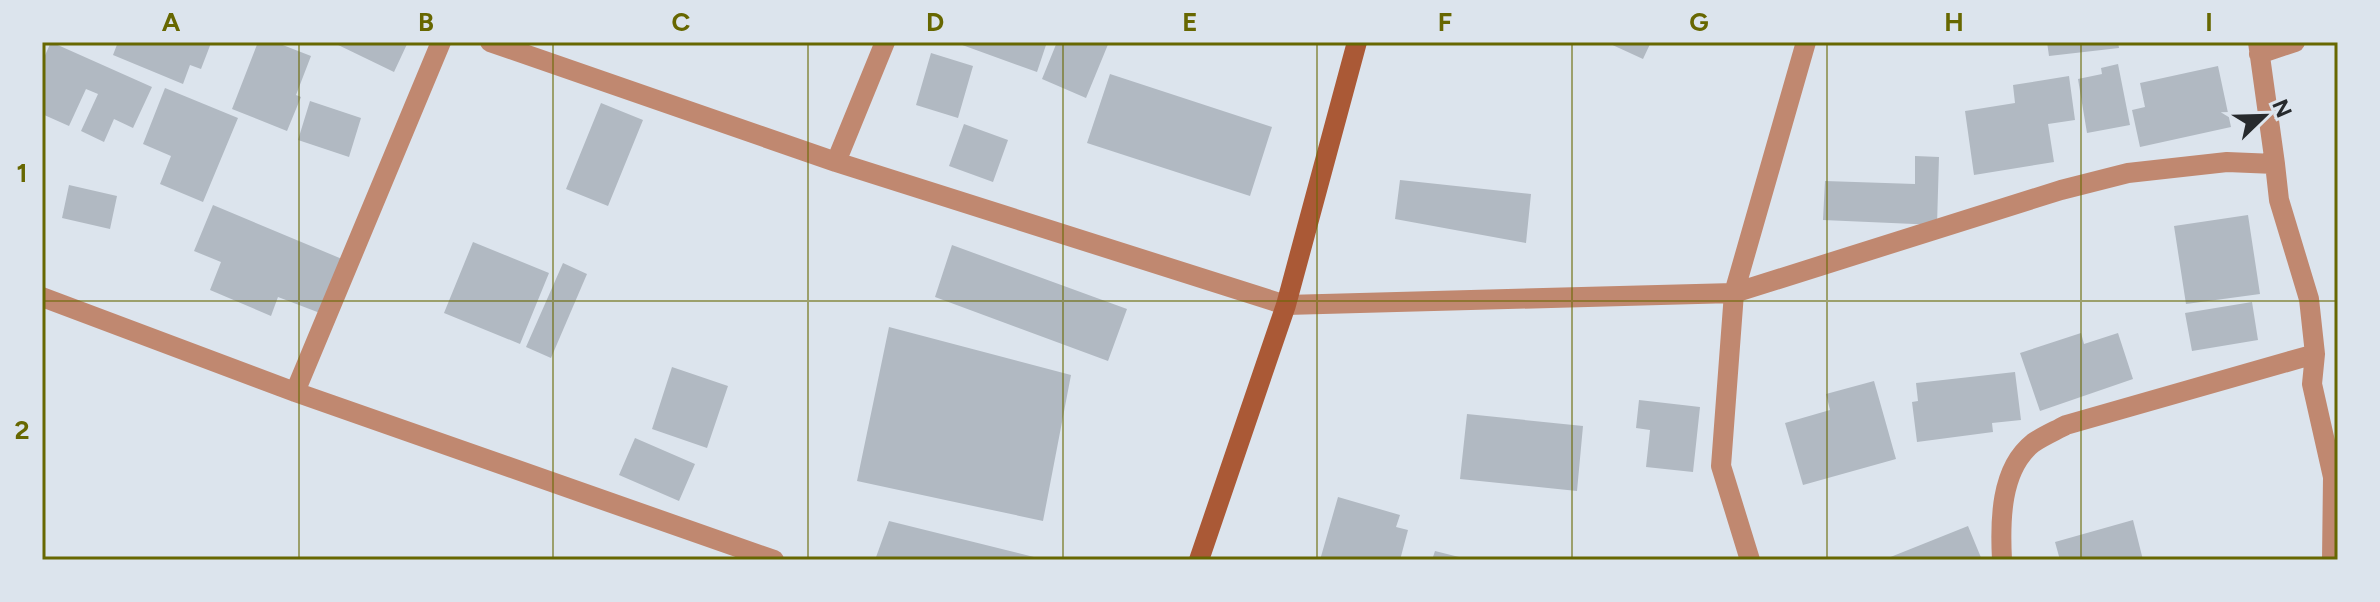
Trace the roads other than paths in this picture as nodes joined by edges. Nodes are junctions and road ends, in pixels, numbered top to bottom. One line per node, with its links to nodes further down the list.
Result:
1 (441, 42): 14 (street)
2 (490, 42): 8 (street)
3 (885, 42): 8 (street)
4 (1357, 42): 12 (street)
5 (1806, 42): 10 (street)
6 (2295, 42): 7 (street)
7 (2258, 48): 9 (street)
8 (836, 162): 12 (street)
9 (2275, 164): 10 (street); 13 (street)
10 (1734, 293): 12 (street); 17 (street)
11 (42, 297): 14 (street)
12 (1286, 305): 16 (street)
13 (2315, 354): 18 (street); 19 (street)
14 (295, 392): 15 (street)
15 (774, 560)
16 (1199, 560)
17 (1750, 560)
18 (2002, 560)
19 (2332, 560)

